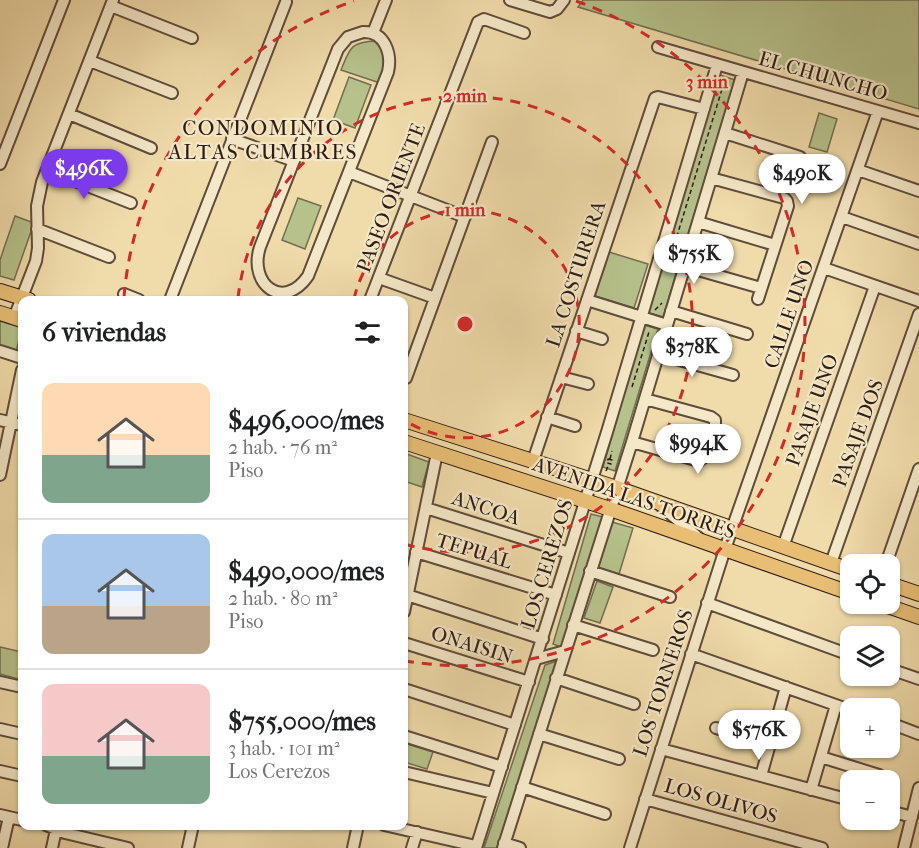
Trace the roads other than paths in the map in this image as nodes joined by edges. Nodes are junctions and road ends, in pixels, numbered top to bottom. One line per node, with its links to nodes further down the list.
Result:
1 (64, 0): 25 (street)
2 (386, 0): 7 (street)
3 (510, 0): 4 (street)
4 (564, 0)
5 (286, 2): 20 (street)
6 (112, 3): 9 (street); 11 (street)
7 (373, 33): 24 (street); 28 (street)
8 (524, 33): 31 (street, PASEO ORIENTE)
9 (192, 38)
10 (658, 47): 12 (street, EL CHUNCHO)
11 (90, 61): 14 (street); 17 (street)
12 (717, 65): 13 (street, EL CHUNCHO); 15 (street, LOS CEREZOS)
13 (743, 72): 16 (street, EL CHUNCHO); 19 (street)
14 (172, 93)
15 (704, 109): 53 (street, LA COSTURERA); 59 (street, LOS CEREZOS)
16 (878, 111): 18 (street, EL CHUNCHO); 27 (street, CALLE UNO)
17 (69, 114): 22 (street); 26 (street)
18 (919, 123)
19 (724, 133): 23 (street); 29 (street)
20 (232, 139): 24 (street); 48 (street)
21 (492, 142): 33 (street)
22 (151, 148)
23 (800, 157)
24 (294, 161): 49 (street)
25 (0, 164)
26 (47, 170): 32 (street); 36 (street)
27 (858, 170): 30 (street); 34 (street, CALLE UNO)
28 (349, 172): 31 (street); 49 (street)
29 (711, 178): 35 (street); 38 (street)
30 (919, 191)
31 (411, 196): 33 (street); 42 (street, PASEO ORIENTE)
32 (131, 203)
33 (465, 217): 52 (street)
34 (842, 217): 37 (street); 41 (street, CALLE UNO)
35 (698, 222): 38 (street); 40 (street)
36 (37, 229): 39 (street); 46 (street)
37 (919, 244)
38 (775, 245): 40 (street)
39 (110, 257)
40 (684, 266): 55 (street)
41 (824, 268): 43 (street); 89 (street, CALLE UNO)
42 (379, 278): 50 (street, PASEO ORIENTE); 52 (street)
43 (875, 286): 54 (street); 91 (street, PASAJE UNO)
44 (0, 291): 51 (main road)
45 (124, 294): 47 (street)
46 (26, 296)
47 (129, 296)
48 (172, 296)
49 (271, 296)
50 (372, 296)
51 (18, 297)
52 (435, 298): 67 (street)
53 (587, 300): 59 (street); 61 (street, LA COSTURERA)
54 (919, 301)
55 (671, 310): 60 (street); 62 (street)
56 (0, 313): 58 (main road)
57 (919, 314): 96 (street, PASAJE DOS)
58 (18, 319)
59 (647, 319): 60 (street); 83 (street, LOS CEREZOS)
60 (667, 325): 65 (street)
61 (576, 332): 63 (street); 69 (street, LA COSTURERA)
62 (747, 334)
63 (602, 339)
64 (0, 351): 66 (street)
65 (658, 354): 68 (street); 72 (street)
66 (18, 357)
67 (408, 372)
68 (733, 375)
69 (561, 377): 70 (street); 73 (street, LA COSTURERA)
70 (588, 384)
71 (18, 389): 75 (street)
72 (645, 399): 77 (street); 77 (street)
73 (547, 417): 76 (street); 80 (street, LA COSTURERA)
74 (408, 421): 80 (main road, AVENIDA LAS TORRES)
75 (11, 422): 82 (street)
76 (575, 426)
77 (632, 442): 84 (street)
78 (408, 443): 79 (main road, AVENIDA LAS TORRES)
79 (437, 453): 85 (main road, AVENIDA LAS TORRES); 87 (street)
80 (533, 461): 83 (main road, AVENIDA LAS TORRES)
81 (919, 469): 95 (street)
82 (0, 475)
83 (592, 480): 84 (main road, AVENIDA LAS TORRES); 85 (street, LOS CEREZOS)
84 (617, 488): 86 (main road, AVENIDA LAS TORRES); 88 (street)
85 (586, 501): 88 (main road, AVENIDA LAS TORRES); 94 (street, LOS CEREZOS)
86 (658, 503): 89 (main road, AVENIDA LAS TORRES); 90 (street)
87 (426, 508): 93 (street); 94 (street, ANCOA)
88 (610, 509): 90 (main road, AVENIDA LAS TORRES); 98 (street)
89 (733, 529): 91 (main road, AVENIDA LAS TORRES); 92 (street, LOS TORNEROS)
90 (702, 541): 92 (main road, AVENIDA LAS TORRES)
91 (783, 546): 96 (main road, AVENIDA LAS TORRES)
92 (725, 549): 100 (main road, AVENIDA LAS TORRES); 106 (street, LOS TORNEROS)
93 (416, 552): 101 (street); 104 (street, TEPUAL)
94 (569, 553): 104 (street, LOS CEREZOS)
95 (889, 554)
96 (831, 563): 97 (main road, AVENIDA LAS TORRES)
97 (840, 566)
98 (591, 571): 105 (street); 109 (street)
99 (900, 587): 102 (main road)
100 (840, 589)
101 (408, 591)
102 (919, 594)
103 (408, 596): 110 (street)
104 (556, 596): 110 (street, LOS CEREZOS)
105 (670, 597)
106 (708, 603): 114 (street); 115 (street, LOS TORNEROS)
107 (900, 610): 108 (main road)
108 (919, 617)
109 (573, 625): 112 (street); 113 (street)
110 (543, 639): 116 (street, LOS CEREZOS)
111 (408, 644): 121 (street, ONAISIN)
112 (653, 650)
113 (565, 651): 116 (street, LOS CEREZOS); 118 (street)
114 (840, 651)
115 (691, 654): 123 (street); 137 (street, LOS TORNEROS)
116 (536, 660): 121 (street, LOS CEREZOS)
117 (900, 672): 119 (street)
118 (556, 678): 125 (street); 133 (street)
119 (919, 679)
120 (0, 682): 122 (street)
121 (529, 682): 128 (street, LOS CEREZOS)
122 (18, 686)
123 (786, 687): 126 (street); 136 (street)
124 (408, 690): 128 (street)
125 (634, 704)
126 (836, 705): 127 (street); 138 (street)
127 (840, 706)
128 (515, 725): 140 (street, LOS CEREZOS)
129 (900, 727): 134 (street)
130 (716, 728): 136 (street)
131 (0, 729): 132 (street)
132 (18, 733)
133 (539, 734): 139 (street); 146 (street)
134 (919, 734)
135 (408, 737): 140 (street)
136 (770, 744): 145 (street)
137 (661, 749): 145 (street); 151 (street, LOS TORNEROS)
138 (821, 757): 141 (street); 148 (street)
139 (619, 759)
140 (502, 767): 149 (street, LOS CEREZOS)
141 (863, 770)
142 (0, 771): 144 (street)
143 (408, 773): 149 (street)
144 (18, 775)
145 (761, 776): 148 (street)
146 (522, 787): 152 (street); 162 (street)
147 (919, 788): 155 (street)
148 (811, 790): 150 (street)
149 (493, 793): 163 (street, LOS CEREZOS)
150 (840, 797)
151 (645, 799): 171 (street, LOS TORNEROS); 172 (street, LOS OLIVOS)
152 (605, 814)
153 (900, 814): 155 (street)
154 (5, 816): 164 (street)
155 (912, 817): 173 (street)
156 (53, 830): 165 (street)
157 (60, 830): 166 (street)
158 (191, 830): 167 (street)
159 (357, 830): 168 (street)
160 (408, 830): 161 (street)
161 (417, 832): 163 (street); 169 (street)
162 (503, 845): 170 (street)
163 (476, 847)
164 (2, 848)
165 (52, 848)
166 (128, 848)
167 (188, 848)
168 (353, 848)
169 (412, 848)
170 (520, 848)
171 (630, 848)
172 (822, 848)
173 (904, 848)

